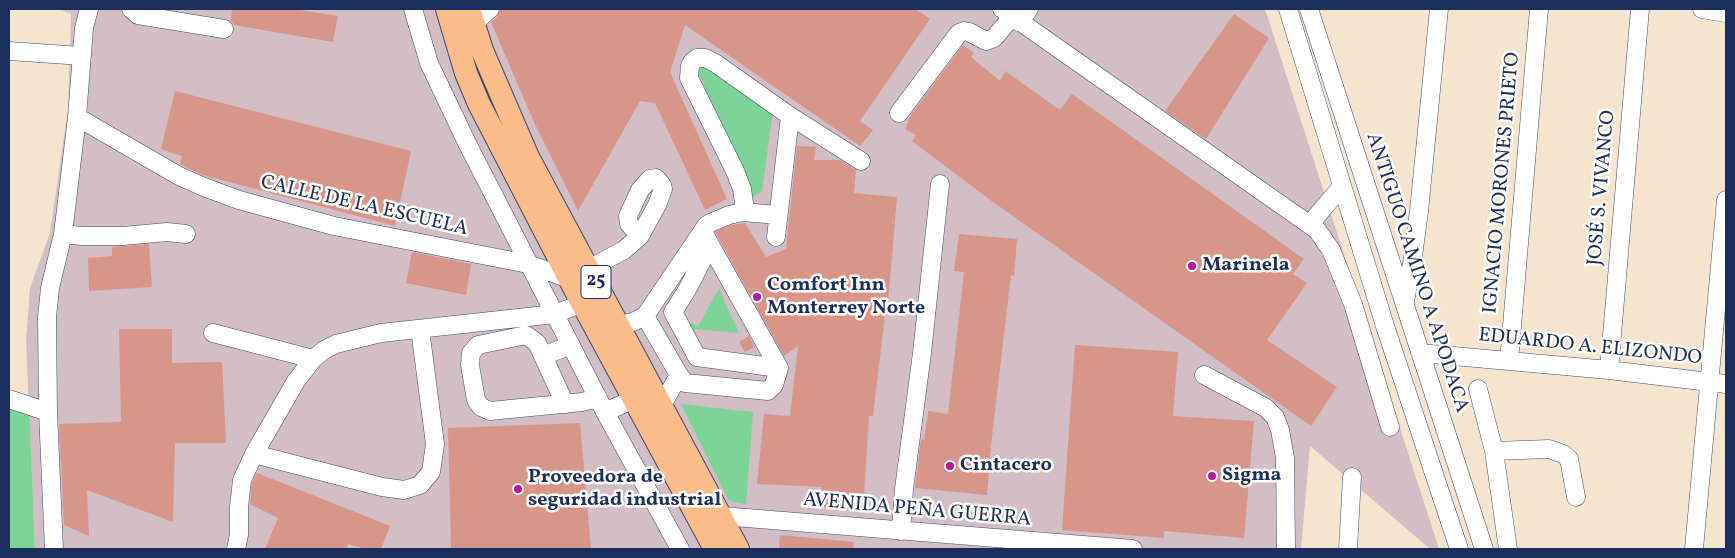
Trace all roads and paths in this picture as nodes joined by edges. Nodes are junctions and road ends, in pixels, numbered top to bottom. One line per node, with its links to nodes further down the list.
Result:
1 (89, 9): 17 (street)
2 (130, 9): 15 (street)
3 (413, 9): 33 (street)
4 (448, 9): 34 (main road, 25)
5 (490, 9): 14 (street)
6 (1288, 9): 23 (street)
7 (1309, 9): 36 (street, ANTIGUO CAMINO A APODACA)
8 (1439, 9): 36 (street)
9 (1539, 9): 46 (street, IGNACIO MORONES PRIETO)
10 (1640, 9): 48 (street, JOSÉ S. VIVANCO)
11 (1702, 9): 12 (street)
12 (1726, 13)
13 (1015, 14): 18 (street); 27 (street)
14 (471, 16): 34 (main road, 25)
15 (224, 29)
16 (9, 51): 17 (street)
17 (82, 56): 19 (street)
18 (899, 112)
19 (76, 116): 28 (street); 33 (street, CALLE DE LA ESCUELA)
20 (790, 116): 21 (street); 25 (street); 26 (street)
21 (861, 161)
22 (940, 184): 66 (street)
23 (1342, 186): 27 (street); 75 (street)
24 (1726, 200): 51 (street)
25 (743, 212): 26 (street); 31 (street)
26 (778, 215): 32 (street)
27 (1310, 224): 59 (street)
28 (63, 234): 29 (street); 58 (street)
29 (186, 234)
30 (640, 236): 34 (street)
31 (706, 238): 38 (street); 47 (street); 47 (street)
32 (776, 238)
33 (535, 266): 34 (street, CALLE DE LA ESCUELA); 37 (street)
34 (579, 274): 35 (main road, 25)
35 (592, 299): 37 (street); 39 (main road, 25); 53 (main road, 25)
36 (1404, 304): 43 (street, ANTIGUO CAMINO A APODACA)
37 (555, 314): 40 (street); 42 (street)
38 (646, 316): 39 (street); 49 (street)
39 (618, 324): 57 (main road, 25)
40 (420, 329): 45 (street); 61 (street)
41 (213, 333): 45 (street)
42 (571, 345): 44 (street); 56 (street)
43 (1420, 353): 46 (street, EDUARDO A. ELIZONDO); 76 (street, ANTIGUO CAMINO A APODACA)
44 (543, 356): 55 (street); 55 (street)
45 (313, 359): 61 (street)
46 (1509, 361): 48 (street, EDUARDO A. ELIZONDO)
47 (779, 368): 49 (street)
48 (1609, 370): 51 (street, EDUARDO A. ELIZONDO)
49 (679, 375): 57 (street)
50 (1204, 375): 73 (street)
51 (1718, 383): 78 (street)
52 (1478, 388): 60 (street)
53 (634, 399): 56 (street); 64 (main road, 25)
54 (9, 400): 58 (street)
55 (565, 404): 56 (street)
56 (602, 405): 69 (street)
57 (661, 407): 65 (main road, 25)
58 (48, 412): 67 (street)
59 (1390, 427)
60 (1494, 450): 63 (street); 77 (street)
61 (254, 454): 68 (street)
62 (1352, 477): 74 (street)
63 (1576, 497)
64 (697, 515): 65 (street, AVENIDA PEÑA GUERRA); 70 (main road, 25)
65 (720, 515): 66 (street, AVENIDA PEÑA GUERRA); 71 (main road, 25)
66 (901, 532): 72 (street, AVENIDA PEÑA GUERRA)
67 (54, 549)
68 (236, 549)
69 (680, 549)
70 (715, 549)
71 (738, 549)
72 (1133, 549)
73 (1286, 549)
74 (1348, 549)
75 (1459, 549)
76 (1484, 549)
77 (1508, 549)
78 (1694, 549)

